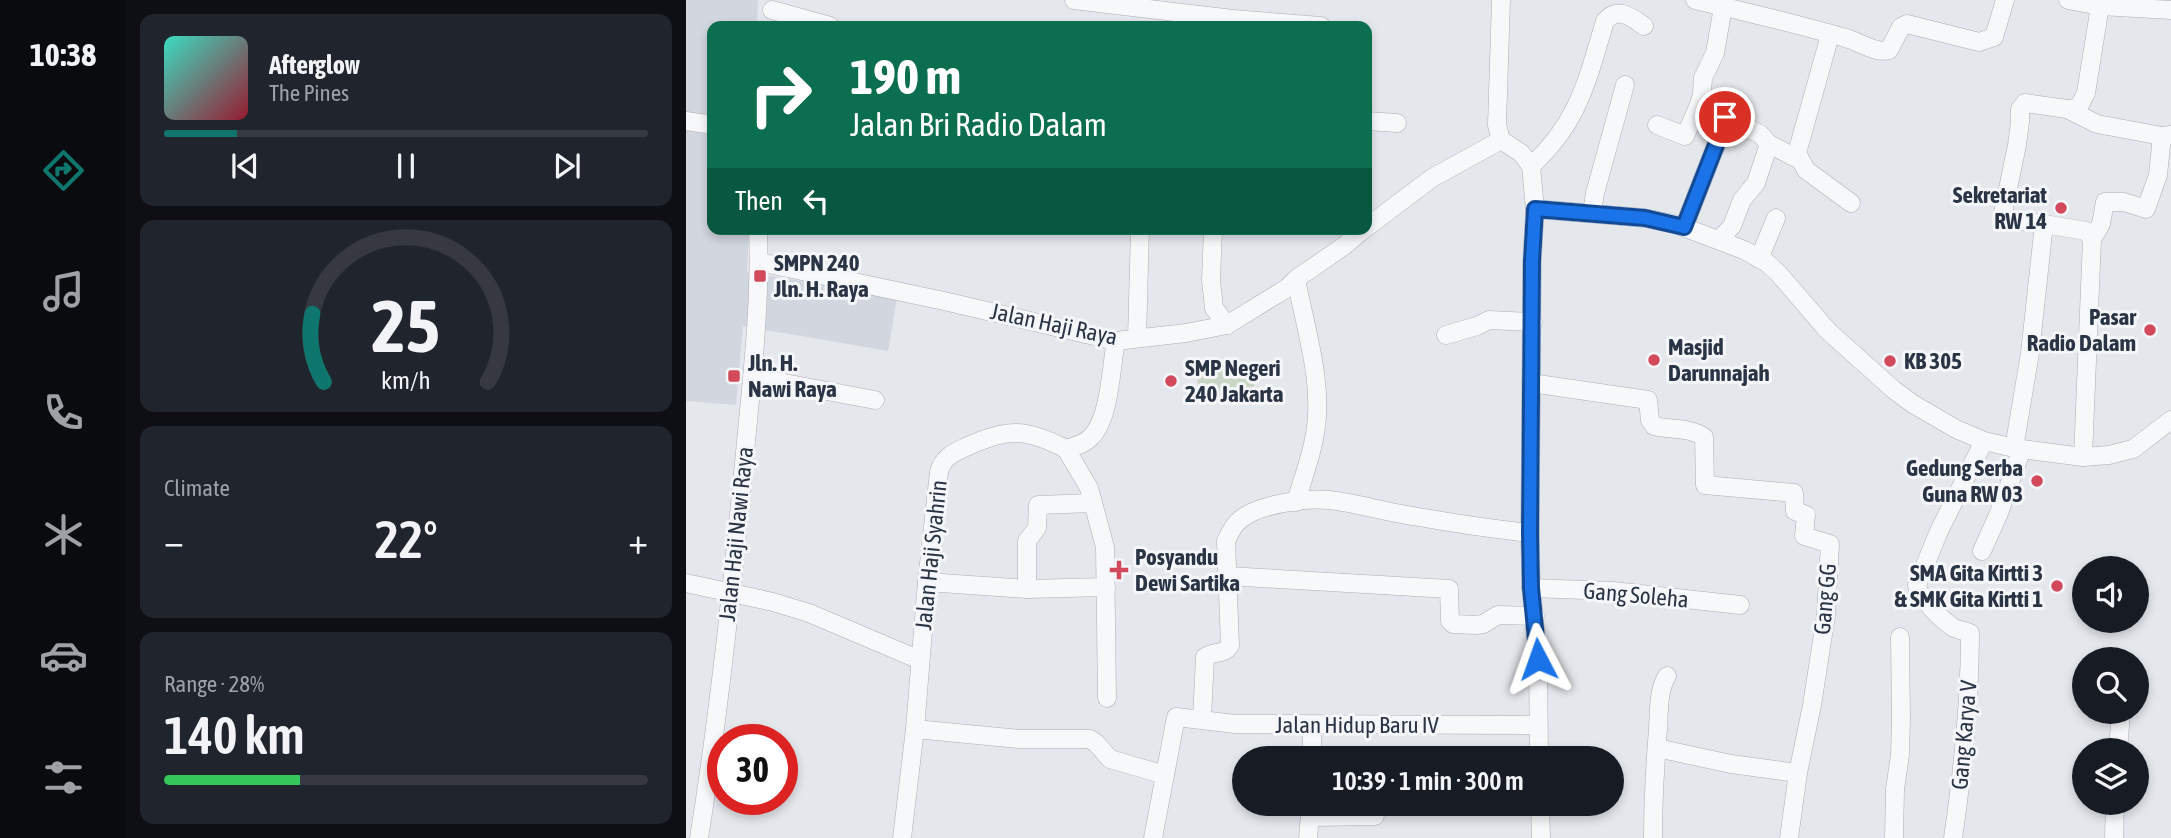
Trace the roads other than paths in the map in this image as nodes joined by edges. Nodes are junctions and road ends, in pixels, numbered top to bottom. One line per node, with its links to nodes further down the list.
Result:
1 (1074, 0): 11 (street)
2 (1502, 0): 24 (street)
3 (1695, 0): 7 (street)
4 (2005, 0): 13 (street)
5 (2068, 0): 6 (street)
6 (2100, 6): 8 (street); 16 (street)
7 (1723, 7): 13 (street); 15 (street)
8 (2171, 10)
9 (772, 12): 10 (street)
10 (809, 21)
11 (1225, 21)
12 (1644, 26): 27 (street)
13 (1830, 35): 26 (street)
14 (1625, 85): 30 (street)
15 (1699, 106): 17 (street); 22 (street)
16 (2067, 110): 23 (street); 33 (street)
17 (1725, 117): 25 (street); 34 (street)
18 (686, 121): 21 (street)
19 (1372, 121): 20 (street)
20 (1397, 123)
21 (707, 124)
22 (1657, 125)
23 (2167, 136): 39 (street)
24 (1501, 139): 27 (street); 32 (street, Jalan Haji Raya)
25 (1769, 144): 26 (street); 40 (street)
26 (1798, 159): 28 (street)
27 (1531, 166): 29 (street)
28 (1851, 203)
29 (1535, 209): 30 (street); 44 (street)
30 (1592, 213): 34 (street)
31 (1776, 218): 41 (street)
32 (1372, 223)
33 (2044, 224): 39 (street); 54 (street)
34 (1684, 227): 40 (street)
35 (758, 235): 42 (street, Jalan Haji Nawi Raya)
36 (1140, 235): 47 (street)
37 (1213, 235): 45 (street)
38 (1357, 235): 43 (street, Jalan Haji Raya)
39 (2092, 239): 56 (street)
40 (1719, 240): 41 (street)
41 (1759, 258): 53 (street)
42 (759, 262): 48 (street, Jalan Haji Raya); 49 (street, Jalan Haji Nawi Raya)
43 (1296, 279): 45 (street, Jalan Haji Raya); 57 (street)
44 (1533, 322): 46 (street); 50 (street)
45 (1227, 325): 47 (street, Jalan Haji Raya)
46 (1446, 335)
47 (1137, 338): 48 (street, Jalan Haji Raya)
48 (1116, 341): 55 (street)
49 (752, 377): 51 (street); 67 (street, Jalan Haji Nawi Raya)
50 (1531, 383): 59 (street); 81 (street, Gang GG)
51 (875, 400)
52 (2171, 420): 56 (street)
53 (1984, 441): 54 (street); 94 (street, Gang Karya V)
54 (2018, 448): 56 (street); 60 (street)
55 (1066, 449): 58 (street); 62 (street, Jalan Haji Syahrin)
56 (2083, 457)
57 (1296, 502): 59 (street); 61 (street)
58 (1093, 503): 64 (street); 66 (street)
59 (1530, 533): 65 (street)
60 (1982, 551)
61 (1227, 576): 69 (street); 74 (street)
62 (927, 582): 66 (street); 71 (street, Jalan Haji Syahrin)
63 (686, 583): 67 (street, Jalan Haji Syahrin)
64 (1106, 587): 66 (street); 73 (street)
65 (1531, 588): 68 (street, Gang Soleha); 69 (street)
66 (1027, 589)
67 (732, 592): 71 (street, Jalan Haji Syahrin); 86 (street, Jalan Haji Nawi Raya)
68 (1740, 605)
69 (1535, 617): 76 (street)
70 (1900, 637): 93 (street)
71 (920, 660): 77 (street, Jalan Haji Syahrin)
72 (1667, 676): 80 (street)
73 (1107, 698)
74 (1202, 719): 75 (street, Jalan Hidup Baru IV); 82 (street, Jalan Hidup Baru IV)
75 (1312, 725): 76 (street, Jalan Hidup Baru IV); 78 (street)
76 (1538, 725): 79 (street)
77 (915, 729): 82 (street); 87 (street, Jalan Haji Syahrin)
78 (1312, 746)
79 (1539, 746)
80 (1657, 748): 81 (street); 91 (street)
81 (1798, 773): 92 (street)
82 (1166, 775): 88 (street)
83 (2115, 815): 95 (street)
84 (1310, 816): 89 (street)
85 (1540, 816): 90 (street)
86 (699, 838)
87 (902, 838)
88 (1153, 838)
89 (1308, 838)
90 (1541, 838)
91 (1653, 838)
92 (1789, 838)
93 (1894, 838)
94 (1952, 838)
95 (2115, 838)

